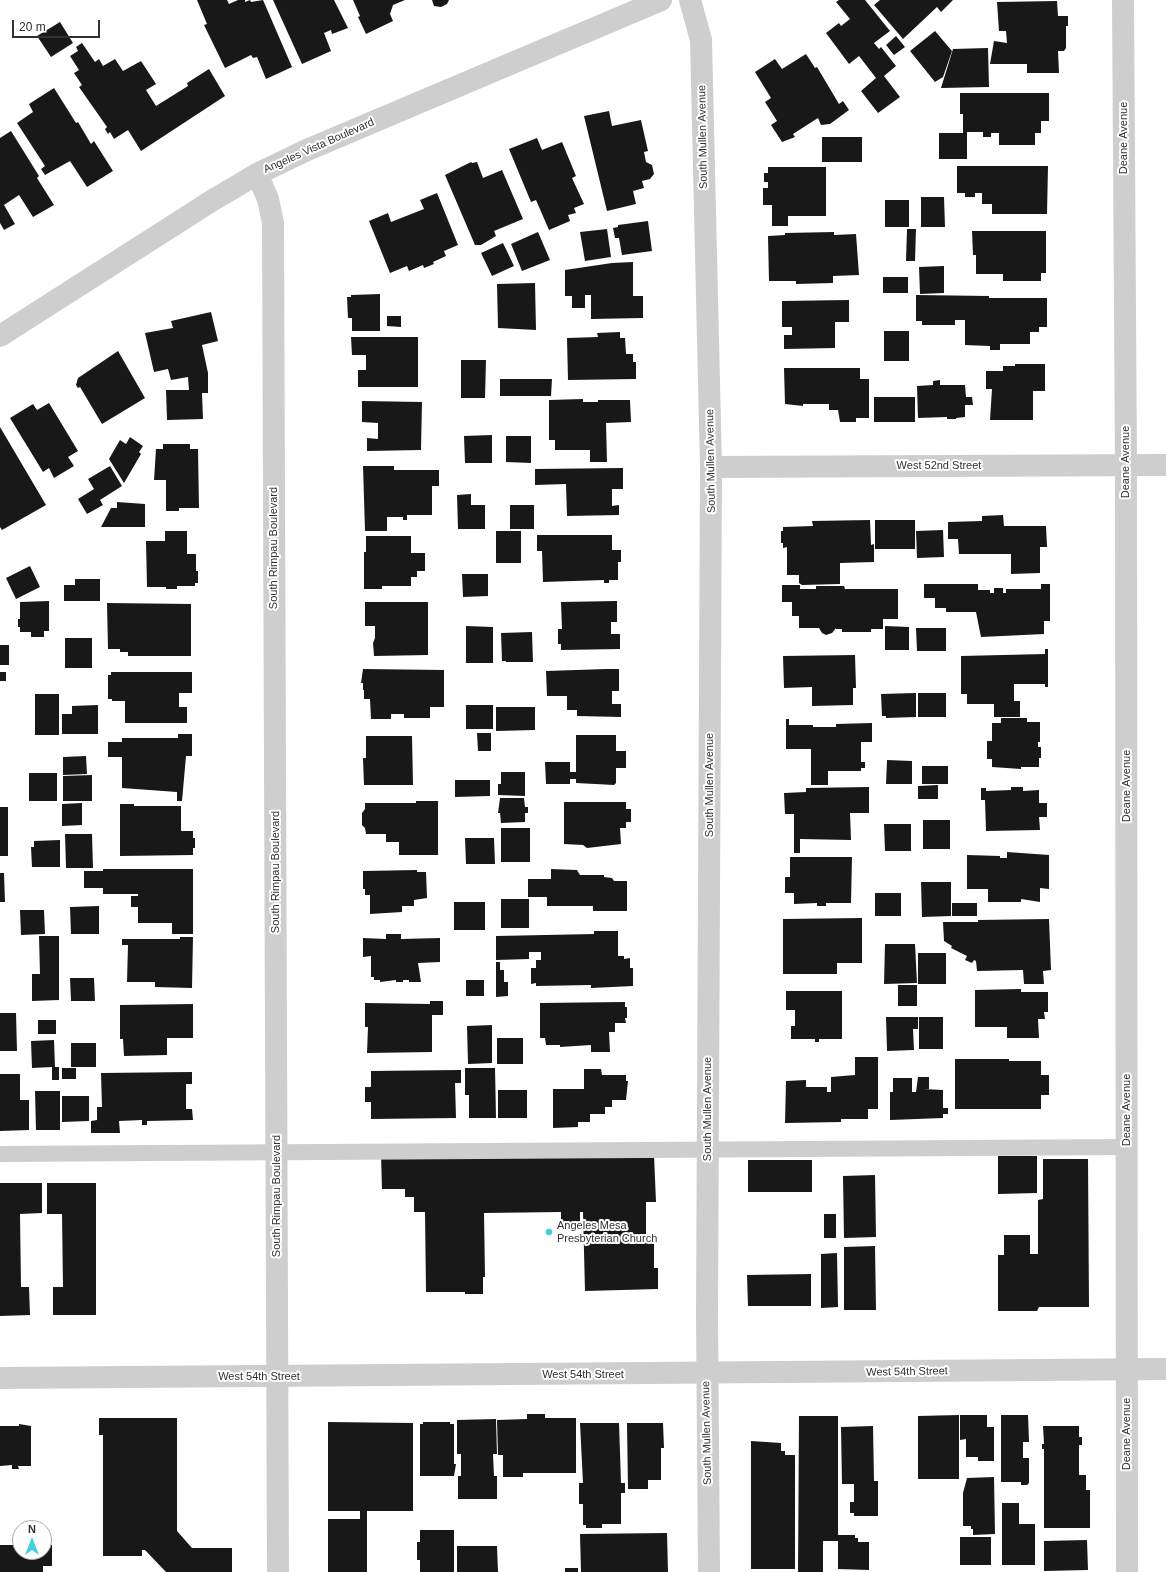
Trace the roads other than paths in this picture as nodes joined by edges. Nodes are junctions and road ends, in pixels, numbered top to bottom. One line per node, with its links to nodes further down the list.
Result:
1 (662, 0): 4 (street, Angeles Vista Boulevard)
2 (690, 0): 8 (street, South Mullen Avenue)
3 (1123, 0): 6 (street, Deane Avenue)
4 (257, 174): 5 (street, Angeles Vista Boulevard); 11 (street, South Rimpau Boulevard)
5 (0, 336)
6 (1126, 465): 7 (street, West 52nd Street); 8 (street, West 52nd Street); 9 (street, Deane Avenue)
7 (1166, 465)
8 (712, 467): 10 (street, South Mullen Avenue)
9 (1127, 1147): 10 (lane); 14 (street, Deane Avenue)
10 (708, 1150): 11 (lane); 15 (street, South Mullen Avenue)
11 (277, 1153): 12 (lane); 16 (street, South Rimpau Boulevard)
12 (0, 1154)
13 (1166, 1369): 14 (street, West 54th Street)
14 (1127, 1370): 15 (street, West 54th Street); 20 (street, Deane Avenue)
15 (707, 1374): 16 (street, West 54th Street); 19 (street, South Mullen Avenue)
16 (278, 1377): 17 (street, West 54th Street); 18 (street, South Rimpau Boulevard)
17 (0, 1378)
18 (278, 1572)
19 (709, 1572)
20 (1127, 1572)

